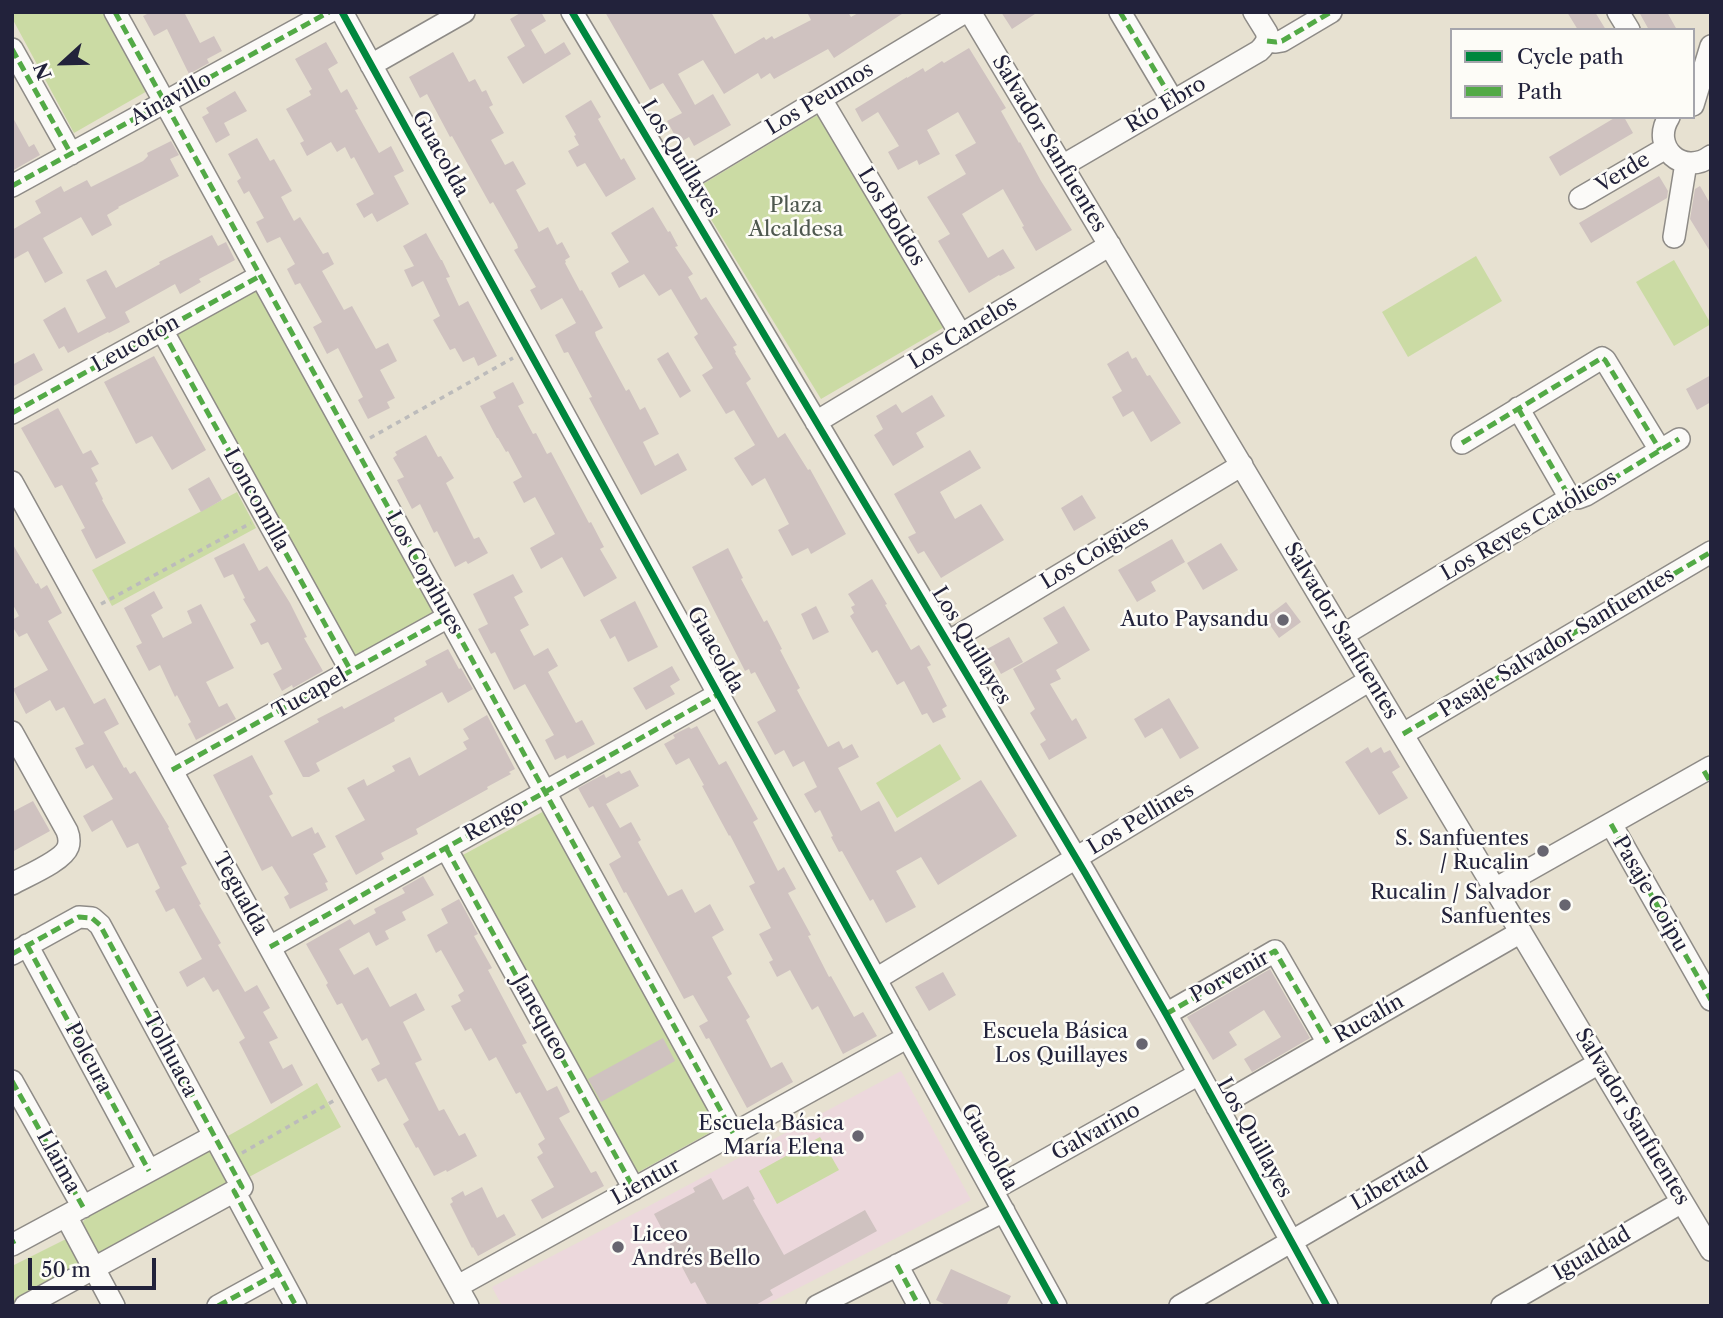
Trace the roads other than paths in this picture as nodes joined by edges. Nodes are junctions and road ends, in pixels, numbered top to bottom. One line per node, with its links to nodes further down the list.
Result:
1 (115, 12): 20 (street, Los Copihues)
2 (329, 12): 20 (street, Ainavillo)
3 (342, 12): 16 (street, Guacolda)
4 (464, 12): 16 (street)
5 (572, 12): 30 (street, Los Quillayes)
6 (965, 12): 18 (street, Los Peumos)
7 (970, 12): 28 (street, Salvador Sanfuentes)
8 (1120, 12): 19 (street)
9 (1254, 12): 13 (street)
10 (1331, 12): 13 (street, Río Ebro)
11 (1618, 12): 12 (street)
12 (1628, 28)
13 (1267, 41): 19 (street, Río Ebro)
14 (1711, 46): 17 (street)
15 (12, 49): 25 (street)
16 (371, 65): 52 (street, Guacolda)
17 (1695, 98)
18 (821, 99): 30 (street, Los Peumos); 36 (street, Los Boldos)
19 (1173, 101): 28 (street, Río Ebro)
20 (165, 103): 25 (street, Ainavillo); 34 (street, Los Copihues)
21 (1695, 105): 22 (street)
22 (1711, 113)
23 (1662, 119): 24 (street)
24 (1666, 148): 27 (street); 31 (street, Verde)
25 (71, 154): 29 (street, Ainavillo)
26 (1710, 160): 27 (street)
27 (1686, 163): 32 (street)
28 (1062, 166): 33 (street, Salvador Sanfuentes)
29 (12, 186)
30 (676, 186): 39 (street, Los Quillayes)
31 (1580, 198)
32 (1675, 237)
33 (1110, 245): 36 (street, Los Canelos); 43 (street, Salvador Sanfuentes)
34 (260, 276): 35 (street, Leucotón); 47 (street, Los Copihues)
35 (162, 330): 38 (street, Leucotón); 50 (street, Loncomilla)
36 (961, 335): 39 (street, Los Canelos)
37 (1518, 408): 41 (street); 42 (street); 45 (street)
38 (12, 413)
39 (816, 422): 49 (street, Los Quillayes)
40 (1679, 439): 42 (street, Los Reyes Católicos)
41 (1462, 443)
42 (1660, 450): 45 (street, Los Reyes Católicos)
43 (1241, 465): 48 (street, Salvador Sanfuentes); 49 (street, Los Coigües)
44 (12, 482): 55 (street, Tegualda)
45 (1570, 498): 48 (street, Los Reyes Católicos)
46 (1711, 552): 54 (street, Pasaje Salvador Sanfuentes)
47 (448, 617): 50 (street, Tucapel); 57 (street, Los Copihues)
48 (1343, 635): 51 (street, Salvador Sanfuentes)
49 (948, 642): 60 (street, Los Quillayes)
50 (351, 671): 55 (street, Tucapel)
51 (1370, 680): 54 (street, Salvador Sanfuentes); 60 (street, Los Pellines)
52 (719, 694): 57 (street, Rengo); 66 (street, Guacolda)
53 (12, 732): 61 (street)
54 (1403, 734): 62 (street, Salvador Sanfuentes)
55 (172, 770): 64 (street, Tegualda)
56 (1709, 773): 58 (street)
57 (545, 792): 59 (street, Rengo); 75 (street, Los Copihues)
58 (1611, 824): 62 (street); 67 (street, Pasaje Coipu)
59 (446, 848): 64 (street, Rengo); 78 (street, Janequeo)
60 (1076, 858): 66 (street, Los Pellines); 68 (street, Los Quillayes)
61 (12, 884)
62 (1495, 889): 63 (street, Salvador Sanfuentes)
63 (1521, 932): 70 (street, Rucalín); 71 (street, Salvador Sanfuentes)
64 (270, 947): 90 (street, Tegualda)
65 (20, 950): 76 (street, Tolhuaca); 77 (street, Polcura)
66 (876, 979): 69 (street, Guacolda)
67 (1711, 1000)
68 (1166, 1014): 70 (street, Porvenir); 72 (street, Los Quillayes)
69 (908, 1037): 75 (street, Lientur); 79 (street, Guacolda)
70 (1328, 1043): 74 (street, Rucalín)
71 (1599, 1063): 81 (street, Salvador Sanfuentes); 85 (street, Libertad)
72 (1199, 1074): 74 (street, Los Quillayes); 79 (street, Galvarino)
73 (12, 1081): 82 (street, Llaima)
74 (1217, 1107): 85 (street, Los Quillayes)
75 (733, 1133): 78 (street, Lientur)
76 (214, 1136): 77 (street); 80 (street, Tolhuaca)
77 (149, 1171): 82 (street)
78 (634, 1189): 90 (street, Lientur)
79 (992, 1190): 83 (street, Guacolda)
80 (234, 1191): 88 (street); 89 (street)
81 (1682, 1202): 84 (street, Salvador Sanfuentes); 101 (street, Igualdad)
82 (74, 1211): 86 (street); 88 (street, Llaima)
83 (1004, 1211): 87 (street); 98 (street, Guacolda)
84 (1708, 1239)
85 (1291, 1241): 99 (street, Libertad); 100 (street, Los Quillayes)
86 (13, 1243)
87 (897, 1265): 96 (street); 97 (street)
88 (94, 1268): 92 (street); 93 (street, Llaima)
89 (278, 1273): 91 (street); 94 (street)
90 (457, 1286): 95 (street, Tegualda)
91 (232, 1302)
92 (25, 1306)
93 (114, 1306)
94 (296, 1306)
95 (468, 1306)
96 (817, 1306)
97 (919, 1306)
98 (1056, 1306)
99 (1180, 1306)
100 (1327, 1306)
101 (1502, 1306)

